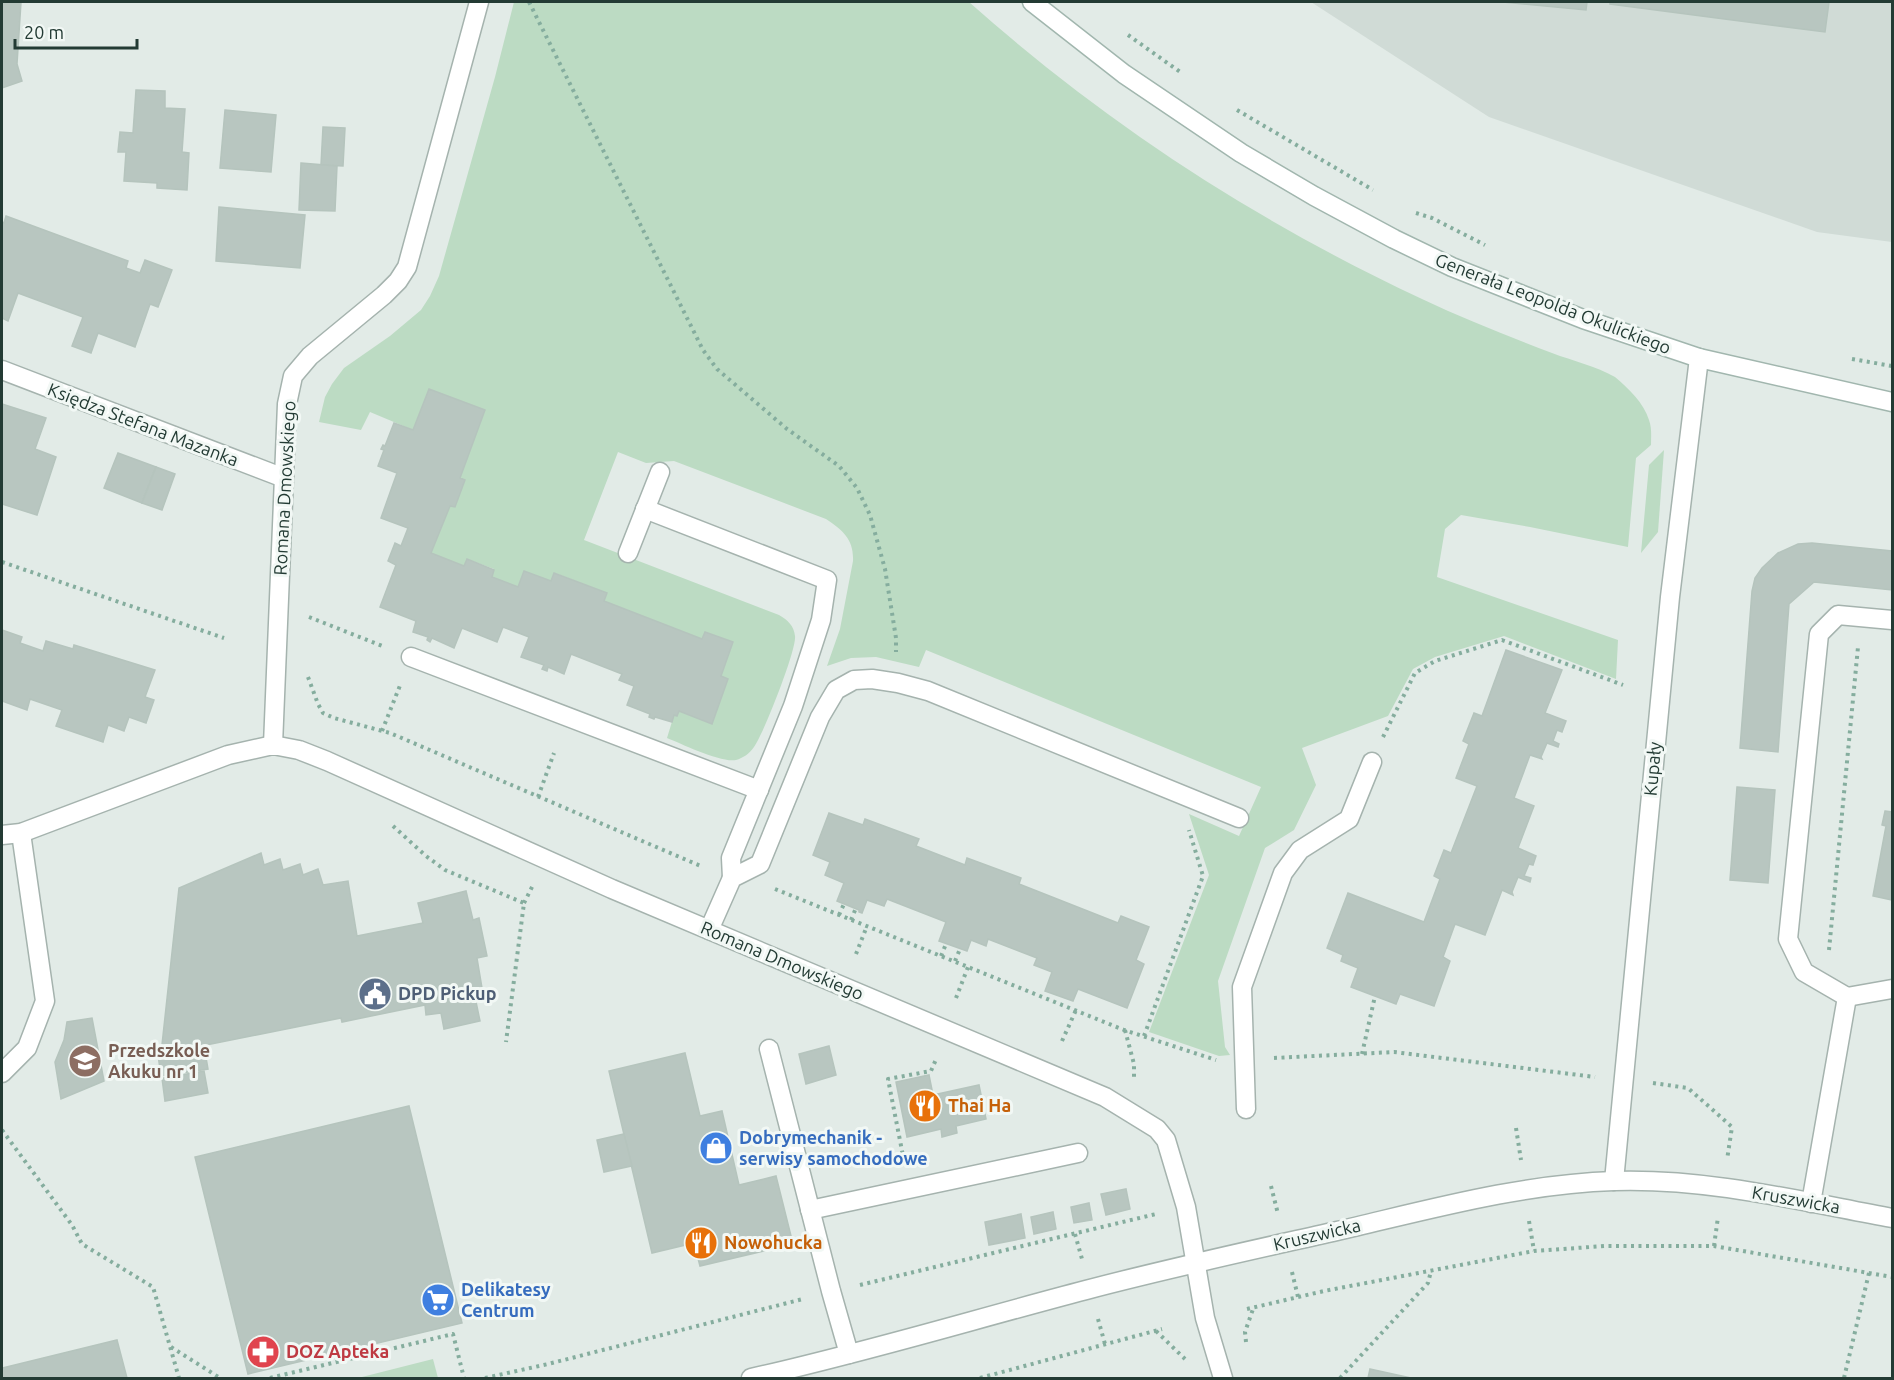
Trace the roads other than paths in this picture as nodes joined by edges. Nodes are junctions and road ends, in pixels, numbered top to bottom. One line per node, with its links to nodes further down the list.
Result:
1 (479, 2): 7 (street, Romana Dmowskiego)
2 (1032, 2): 3 (street, Generała Leopolda Okulickiego)
3 (1699, 358): 5 (street, Generała Leopolda Okulickiego); 26 (street, Kupały)
4 (2, 370): 7 (street, Księdza Stefana Mazanka)
5 (1893, 402)
6 (660, 472): 8 (street)
7 (284, 478): 12 (street, Romana Dmowskiego)
8 (645, 509): 9 (street); 14 (street)
9 (628, 553)
10 (1893, 620): 21 (street)
11 (411, 657): 14 (street)
12 (273, 745): 16 (street, Romana Dmowskiego); 19 (street, Romana Dmowskiego)
13 (1372, 762): 24 (street)
14 (759, 789): 18 (street)
15 (1239, 818): 18 (street)
16 (21, 833): 17 (street, Romana Dmowskiego); 23 (street)
17 (2, 835)
18 (732, 878): 19 (street)
19 (709, 930): 30 (street, Romana Dmowskiego)
20 (1893, 989): 21 (street)
21 (1847, 997): 27 (street)
22 (769, 1049): 28 (street)
23 (2, 1073)
24 (1246, 1109)
25 (1078, 1153): 28 (street)
26 (1614, 1181): 27 (street, Kruszwicka); 30 (street, Kruszwicka)
27 (1811, 1203): 29 (street, Kruszwicka)
28 (810, 1210): 31 (street)
29 (1893, 1218)
30 (1194, 1263): 31 (street, Kruszwicka); 33 (street, Romana Dmowskiego)
31 (849, 1354): 32 (street, Kruszwicka)
32 (752, 1378)
33 (1223, 1378)

